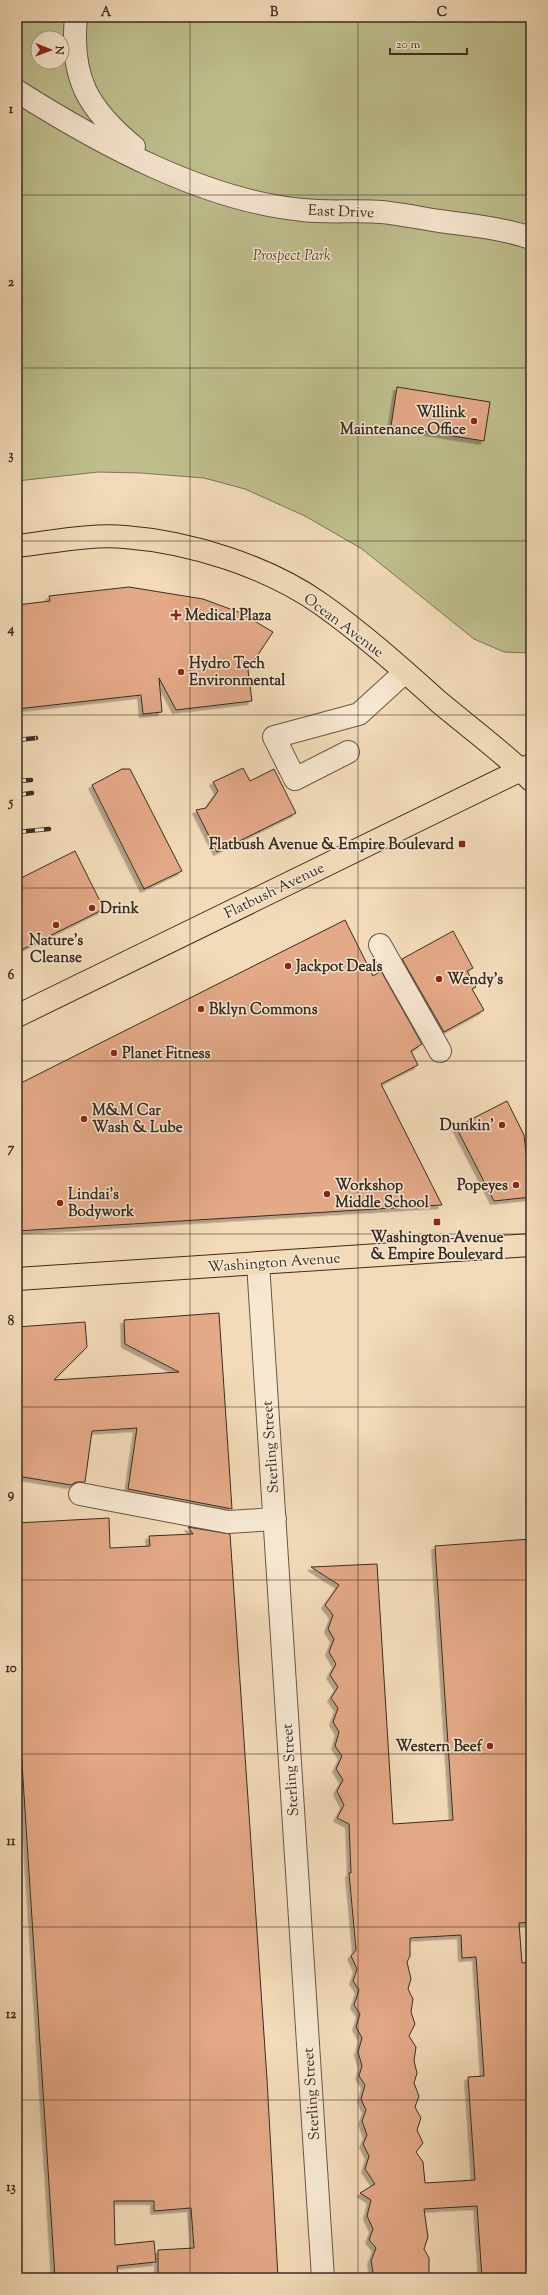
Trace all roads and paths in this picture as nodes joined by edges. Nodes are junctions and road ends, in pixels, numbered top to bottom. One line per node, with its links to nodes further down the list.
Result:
1 (76, 17): 3 (street, East Drive)
2 (17, 91): 3 (street, East Drive)
3 (156, 166): 4 (street, East Drive)
4 (531, 238)
5 (17, 546): 6 (main road, Ocean Avenue)
6 (405, 672): 7 (street); 8 (main road, Ocean Avenue)
7 (348, 752)
8 (527, 772): 10 (main road, Flatbush Avenue)
9 (380, 945): 11 (street)
10 (17, 1016)
11 (440, 1051)
12 (531, 1245): 13 (main road, Washington Avenue)
13 (258, 1263): 14 (main road, Washington Avenue); 16 (street, Sterling Street)
14 (17, 1279)
15 (80, 1494): 16 (street)
16 (275, 1519): 17 (street, Sterling Street)
17 (323, 2278)

